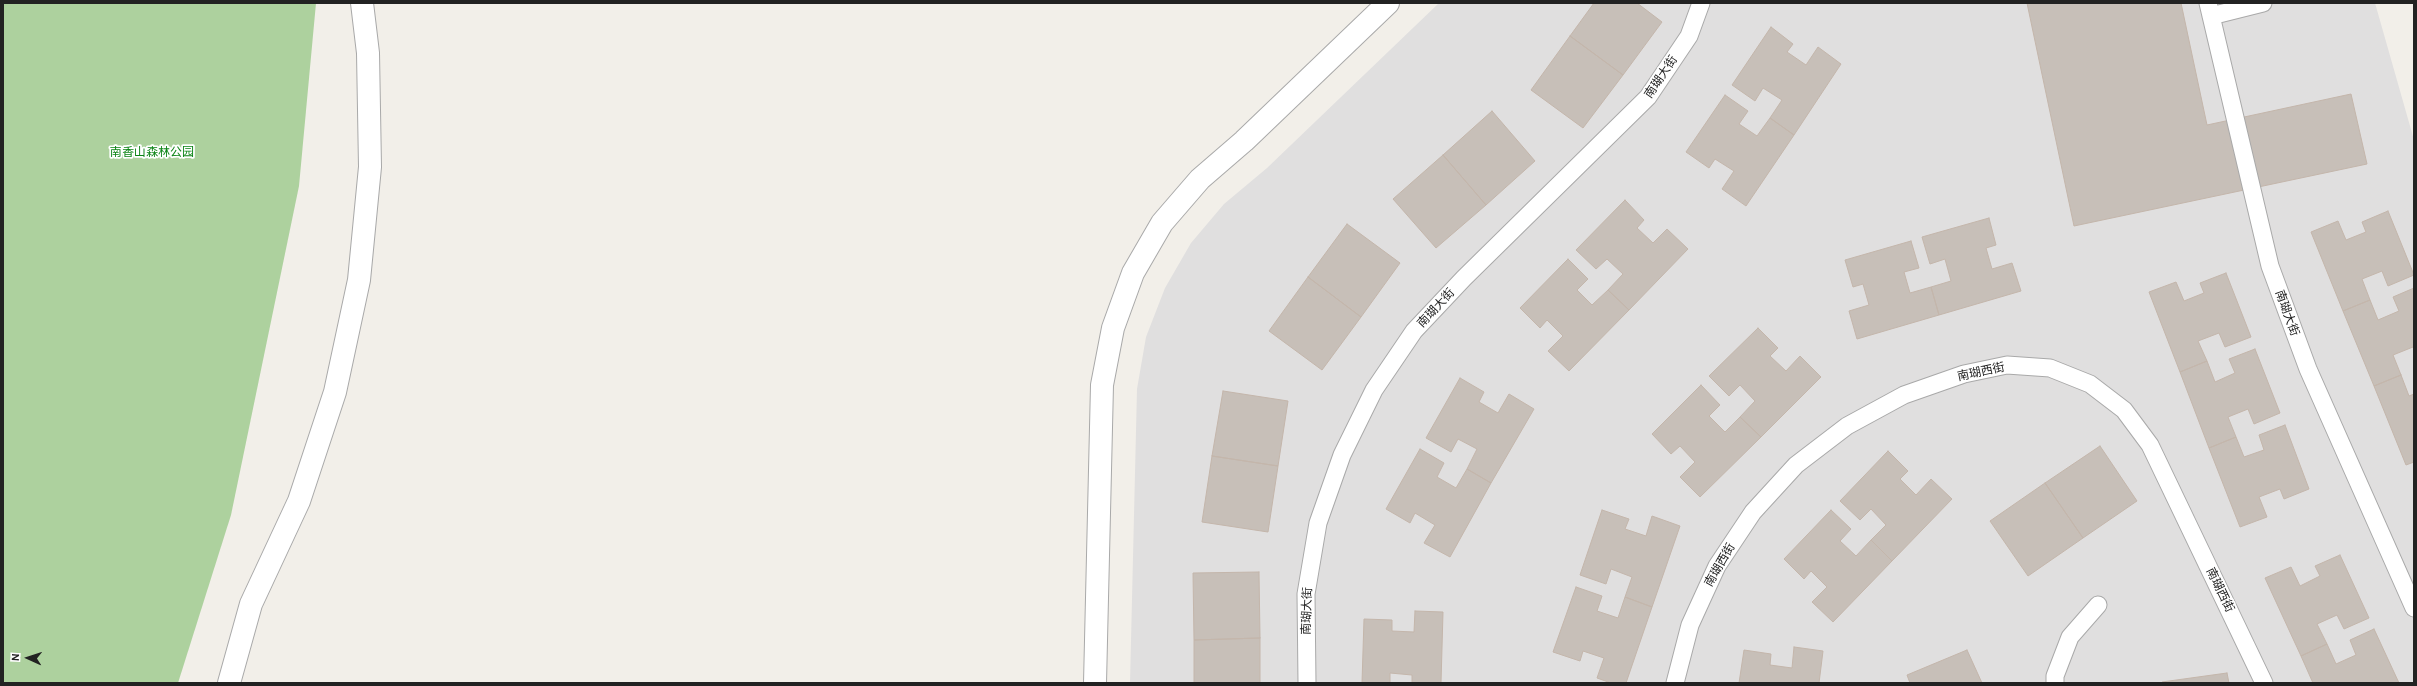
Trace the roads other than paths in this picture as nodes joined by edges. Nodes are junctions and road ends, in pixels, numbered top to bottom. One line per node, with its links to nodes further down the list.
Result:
1 (362, 3): 8 (street)
2 (1388, 3): 9 (street)
3 (1701, 3): 10 (lane, 南瑚大街)
4 (2263, 3): 5 (lane)
5 (2209, 10): 7 (lane, 南瑚大街)
6 (2098, 605): 12 (lane)
7 (2414, 608)
8 (229, 683)
9 (1095, 683)
10 (1307, 683)
11 (1674, 683): 13 (lane, 南瑚西街)
12 (2055, 683)
13 (2264, 683)

